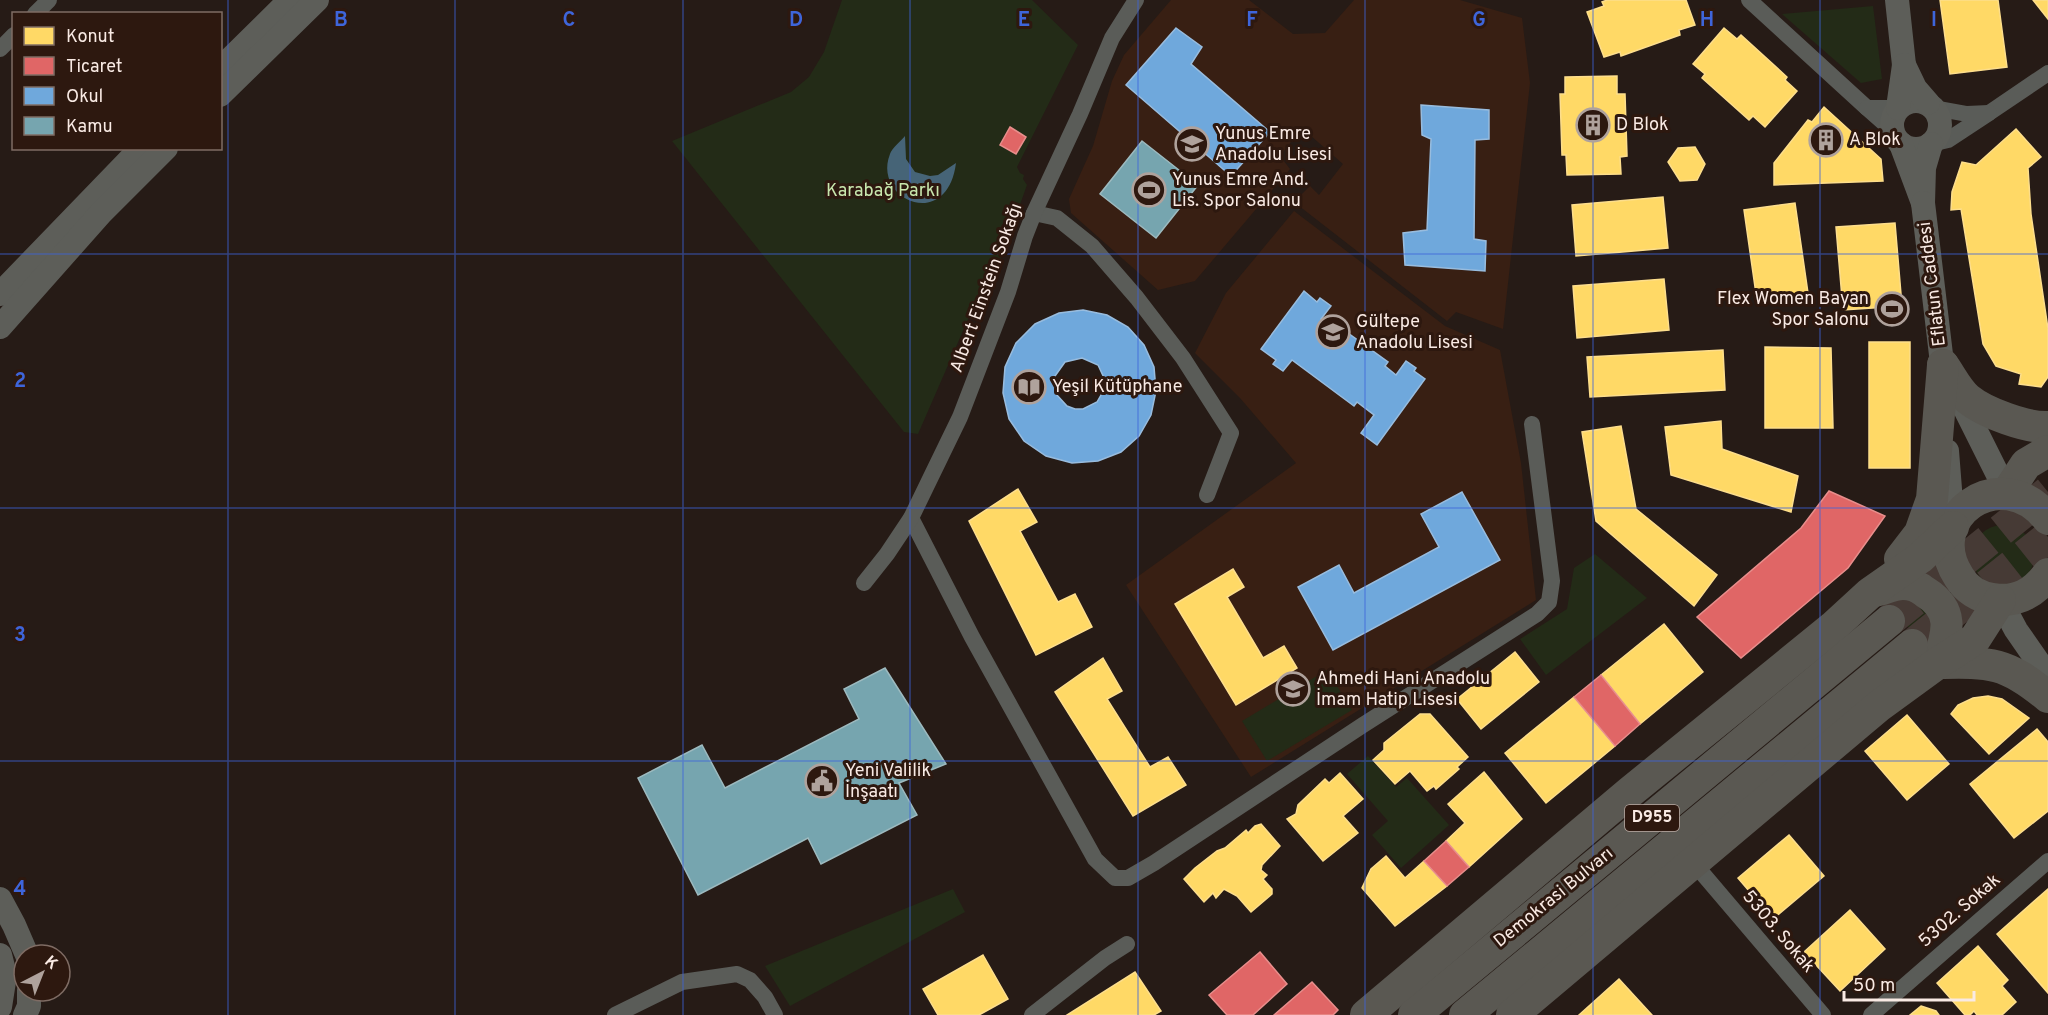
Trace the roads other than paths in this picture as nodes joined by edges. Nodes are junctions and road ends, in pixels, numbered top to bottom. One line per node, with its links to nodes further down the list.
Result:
1 (48, 0): 7 (street)
2 (290, 0): 11 (street)
3 (317, 0): 13 (street)
4 (1136, 0): 21 (street, Albert Einstein Sokağı)
5 (1749, 0): 16 (street)
6 (1897, 0): 10 (street)
7 (37, 12)
8 (12, 38): 9 (street)
9 (0, 49)
10 (1904, 65): 14 (street); 16 (street)
11 (222, 67)
12 (2048, 73): 15 (street)
13 (222, 93)
14 (1931, 106): 15 (street); 16 (street); 17 (street)
15 (1989, 113): 17 (street)
16 (1897, 128): 17 (street); 20 (street)
17 (1931, 144): 20 (street)
18 (139, 150): 22 (street)
19 (164, 150): 23 (street)
20 (1923, 204): 24 (street, Eflatun Caddesi)
21 (1034, 213): 29 (street); 30 (street, Albert Einstein Sokağı)
22 (0, 294)
23 (0, 327)
24 (1943, 365): 26 (highway); 28 (street); 32 (street, Eflatun Caddesi); 35 (highway)
25 (1532, 424): 30 (street)
26 (2048, 427)
27 (2048, 450): 28 (highway)
28 (2007, 493): 31 (highway); 32 (highway)
29 (1207, 495)
30 (911, 518): 34 (street, Albert Einstein Sokağı)
31 (2048, 519)
32 (1953, 526): 35 (highway); 36 (highway)
33 (2048, 574): 36 (highway)
34 (864, 583)
35 (1870, 593): 39 (highway); 52 (highway)
36 (2000, 600): 39 (highway); 40 (street)
37 (1889, 621): 53 (highway, Demokrasi Bulvarı / D955)
38 (1912, 645): 54 (highway, Demokrasi Bulvarı / D955)
39 (1938, 663): 41 (highway); 55 (highway)
40 (2048, 676)
41 (2048, 697)
42 (2048, 861): 57 (street, 5302. Sokak)
43 (1703, 874): 56 (street, 5303. Sokak)
44 (0, 899): 45 (street)
45 (22, 943)
46 (1127, 944): 51 (street)
47 (0, 955): 48 (street)
48 (0, 1006)
49 (615, 1015): 50 (street)
50 (775, 1015)
51 (1032, 1015)
52 (1366, 1015)
53 (1414, 1015)
54 (1466, 1015)
55 (1512, 1015)
56 (1823, 1015)
57 (1871, 1015)

